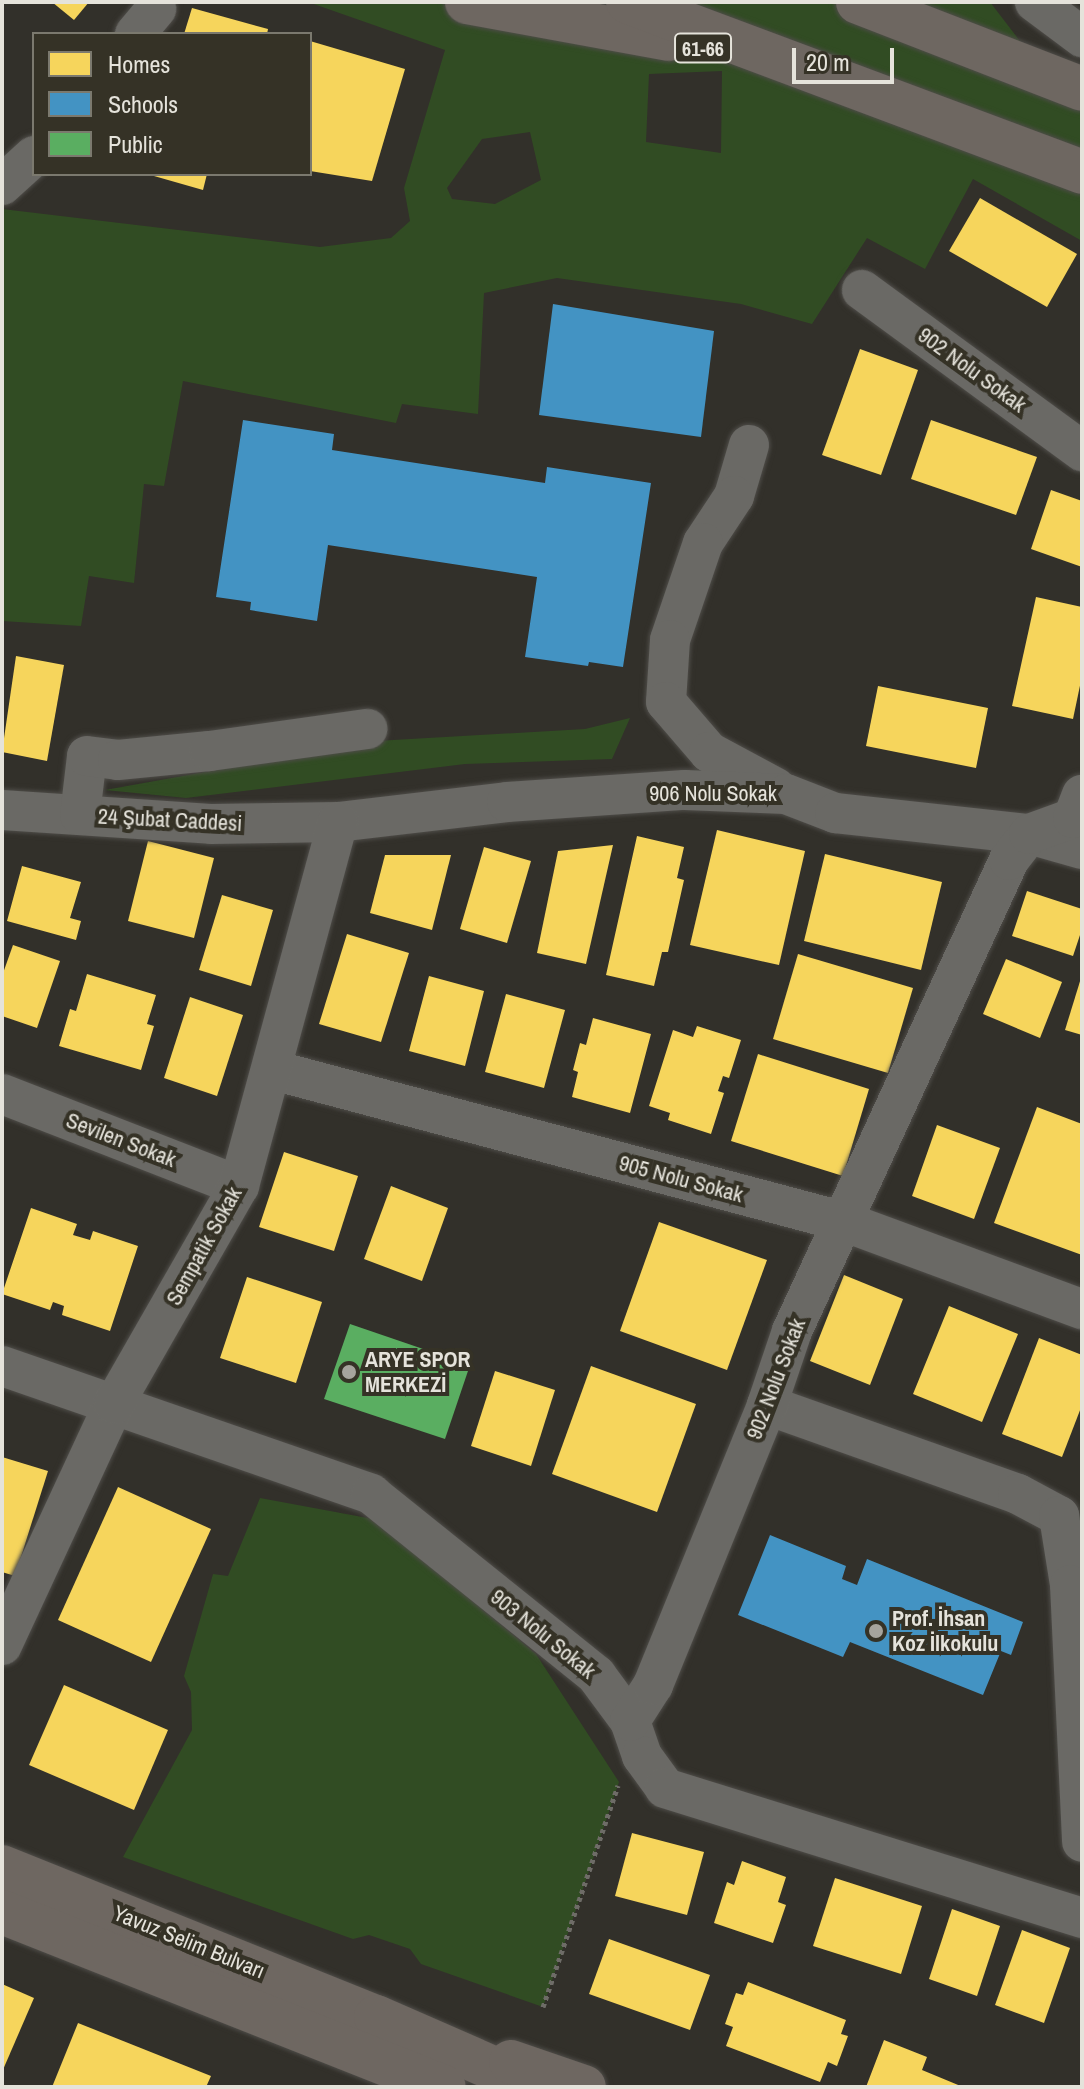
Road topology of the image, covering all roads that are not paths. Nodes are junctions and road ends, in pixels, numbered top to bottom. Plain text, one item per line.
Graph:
1 (467, 2) edge
2 (628, 2) edge
3 (858, 2) edge
4 (895, 2) edge
5 (1035, 2) edge
6 (1082, 37) edge
7 (970, 46) junction
8 (1082, 89) edge
9 (933, 116) junction
10 (32, 158) edge
11 (1082, 172) edge
12 (2, 185) edge
13 (862, 290) dead end
14 (749, 445) dead end
15 (1082, 451) edge
16 (367, 729) dead end
17 (786, 794) junction
18 (1082, 795) edge
19 (2, 810) edge
20 (80, 815) junction
21 (338, 822) junction
22 (1029, 834) junction
23 (1082, 849) edge
24 (273, 1070) junction
25 (2, 1094) edge
26 (239, 1186) junction
27 (845, 1222) junction
28 (1082, 1309) edge
29 (2, 1366) edge
30 (114, 1404) junction
31 (767, 1405) junction
32 (2, 1645) edge
33 (630, 1721) junction
34 (1082, 1842) edge
35 (2, 1867) edge
36 (2, 1912) edge
37 (1082, 1918) edge
38 (371, 2042) junction
39 (431, 2087) edge
40 (444, 2087) edge
41 (536, 2087) edge
42 (584, 2087) edge

1 - 9 main road, 61-66
2 - 9 main road, 61-66
3 - 7 main road
4 - 7 main road
5 - 6 street
7 - 8 main road
9 - 11 main road, 61-66
10 - 12 street
13 - 15 street, 902 Nolu Sokak
14 - 17 street
16 - 20 street
17 - 21 street, 906 Nolu Sokak
17 - 22 street, 906 Nolu Sokak
18 - 22 street
19 - 20 street, 24 Şubat Caddesi
20 - 21 street, 24 Şubat Caddesi
21 - 24 street, Sempatik Sokak
22 - 23 street, 906 Nolu Sokak
22 - 27 street, 902 Nolu Sokak
24 - 26 street, Sempatik Sokak
24 - 27 street, 905 Nolu Sokak
25 - 26 street, Sevilen Sokak
26 - 30 street, Sempatik Sokak
27 - 28 street, 905 Nolu Sokak
27 - 31 street, 902 Nolu Sokak
29 - 30 street, 903 Nolu Sokak
30 - 32 street, Sempatik Sokak
30 - 33 street, 903 Nolu Sokak
31 - 33 street, 902 Nolu Sokak
31 - 34 street
33 - 37 street, 903 Nolu Sokak
35 - 38 main road, Yavuz Selim Bulvarı
36 - 38 main road, Yavuz Selim Bulvarı
38 - 39 main road
38 - 40 main road
38 - 41 main road
38 - 42 main road

